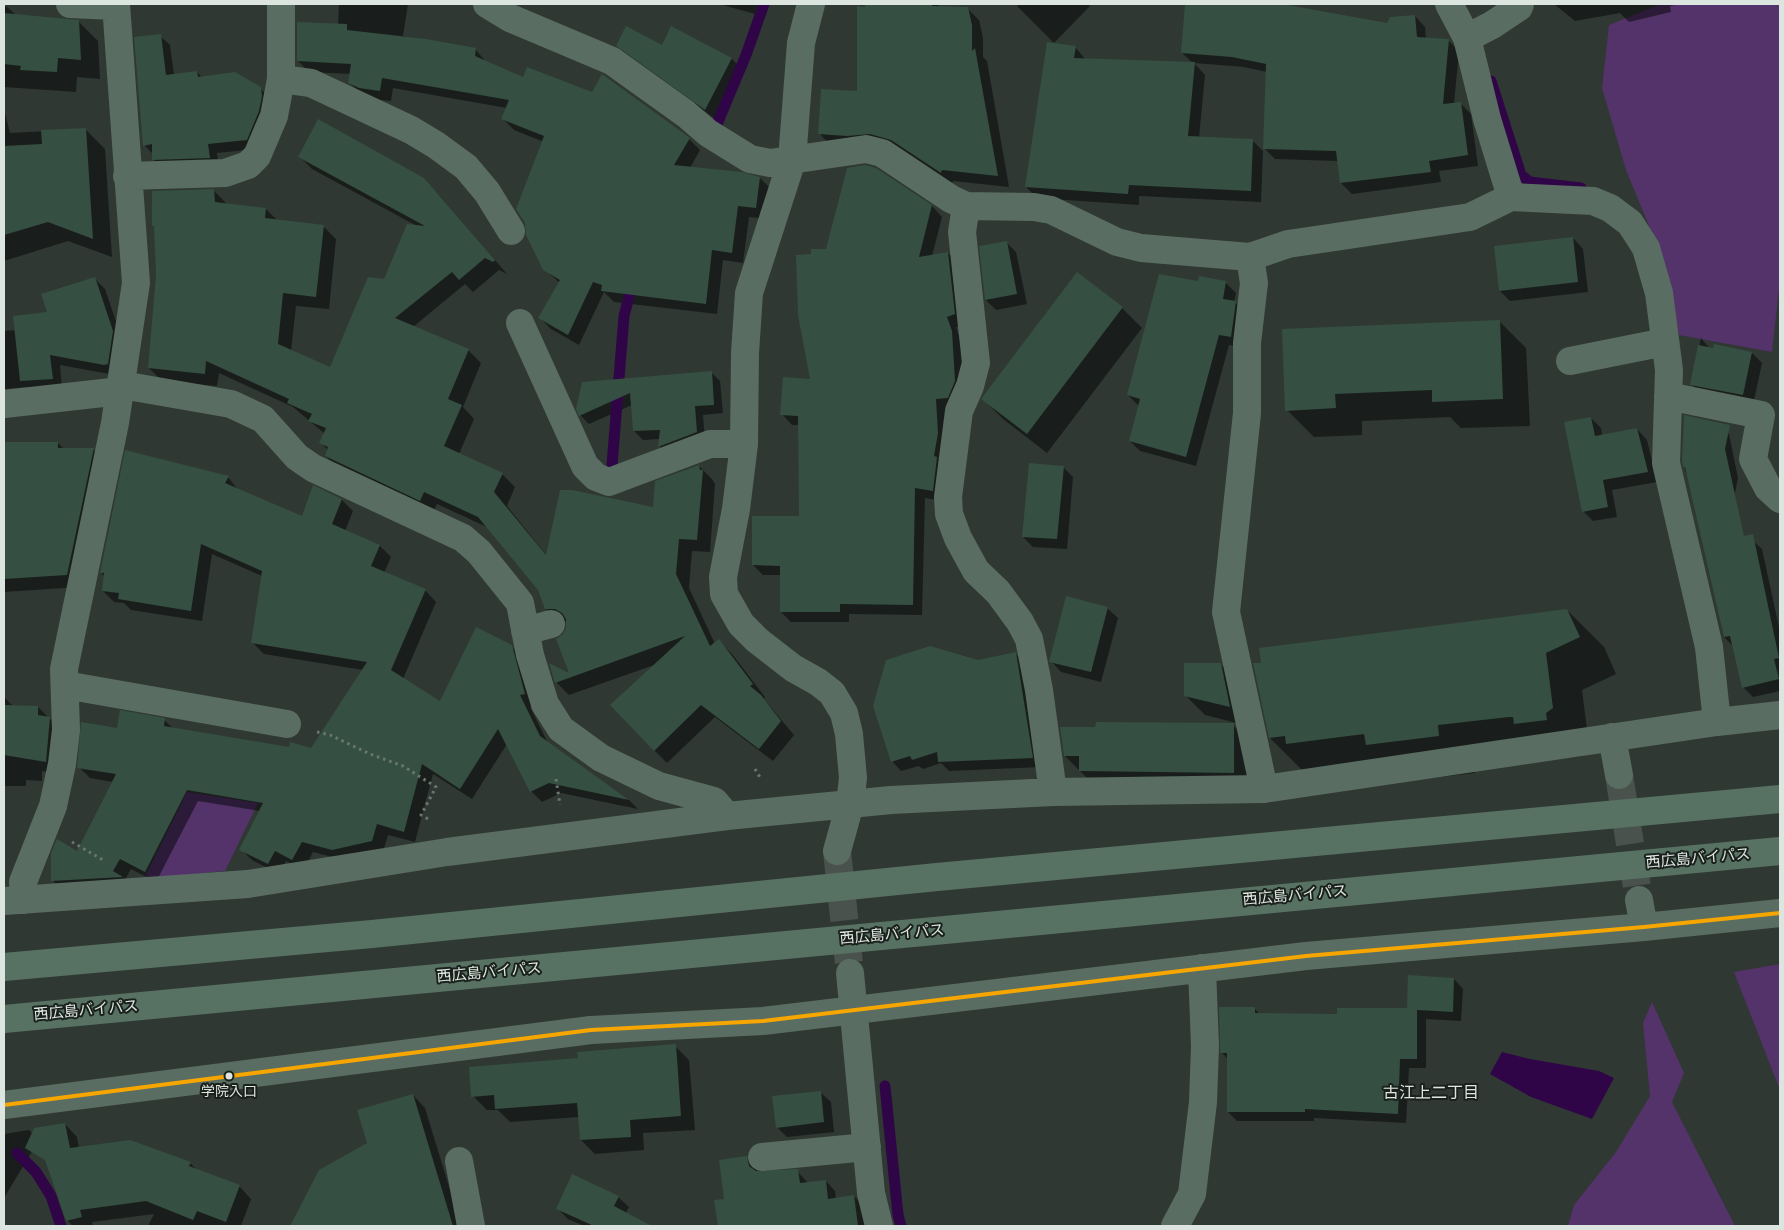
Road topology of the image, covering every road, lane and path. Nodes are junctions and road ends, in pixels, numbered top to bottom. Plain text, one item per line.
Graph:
1 (70, 4) edge
2 (281, 4) edge
3 (487, 4) edge
4 (811, 4) edge
5 (1449, 4) edge
6 (1520, 4) edge
7 (115, 5) edge
8 (1467, 38) junction
9 (281, 79) junction
10 (792, 160) junction
11 (127, 176) junction
12 (1511, 197) junction
13 (966, 206) junction
14 (512, 231) dead end
15 (1250, 257) junction
16 (520, 323) dead end
17 (1665, 342) junction
18 (1570, 361) dead end
19 (121, 388) junction
20 (1668, 396) junction
21 (4, 404) edge
22 (744, 444) junction
23 (1780, 499) edge
24 (65, 685) junction
25 (1780, 715) edge
26 (1717, 722) junction
27 (287, 724) joint
28 (1612, 737) junction
29 (755, 769) dead end
30 (1618, 775) tunnel mouth
31 (764, 780) dead end
32 (1264, 789) junction
33 (1053, 792) junction
34 (1780, 800) edge
35 (850, 804) junction
36 (727, 816) junction
37 (46, 826) junction
38 (837, 851) tunnel mouth
39 (1780, 851) edge
40 (447, 852) junction
41 (129, 893) junction
42 (14, 900) edge
43 (1639, 900) tunnel mouth
44 (1780, 913) edge
45 (1644, 928) junction
46 (4, 967) edge
47 (1202, 968) junction
48 (850, 973) tunnel mouth
49 (854, 1010) junction
50 (4, 1019) edge
51 (4, 1105) edge
52 (867, 1147) junction
53 (762, 1156) dead end
54 (459, 1161) dead end
55 (471, 1226) edge
56 (879, 1226) edge
57 (1175, 1226) edge

1 - 7 street
2 - 9 street
3 - 10 street
4 - 10 street
5 - 8 street
6 - 8 street
7 - 11 street
8 - 12 street
9 - 11 street
9 - 14 street
10 - 13 street
10 - 22 street
11 - 19 street
12 - 15 street
12 - 17 street
13 - 15 street
13 - 33 street
15 - 32 street
16 - 22 street
17 - 18 street
17 - 20 street
19 - 21 street
19 - 24 street
19 - 36 street
20 - 23 street
20 - 26 street
22 - 35 street
24 - 27 street
24 - 37 street
25 - 26 street
26 - 28 street
27 - 40 path
28 - 30 street
28 - 32 street
29 - 31 path
32 - 33 street
33 - 35 street
34 - 46 highway
35 - 36 street
35 - 38 street
36 - 40 street
37 - 41 path
37 - 42 street
39 - 50 highway, 西広島バイパス
40 - 41 street
41 - 42 street
43 - 45 street
44 - 45 street
45 - 47 street
47 - 49 street
47 - 57 street
48 - 49 street
49 - 51 street
49 - 52 street
52 - 53 street
52 - 56 street
54 - 55 street

